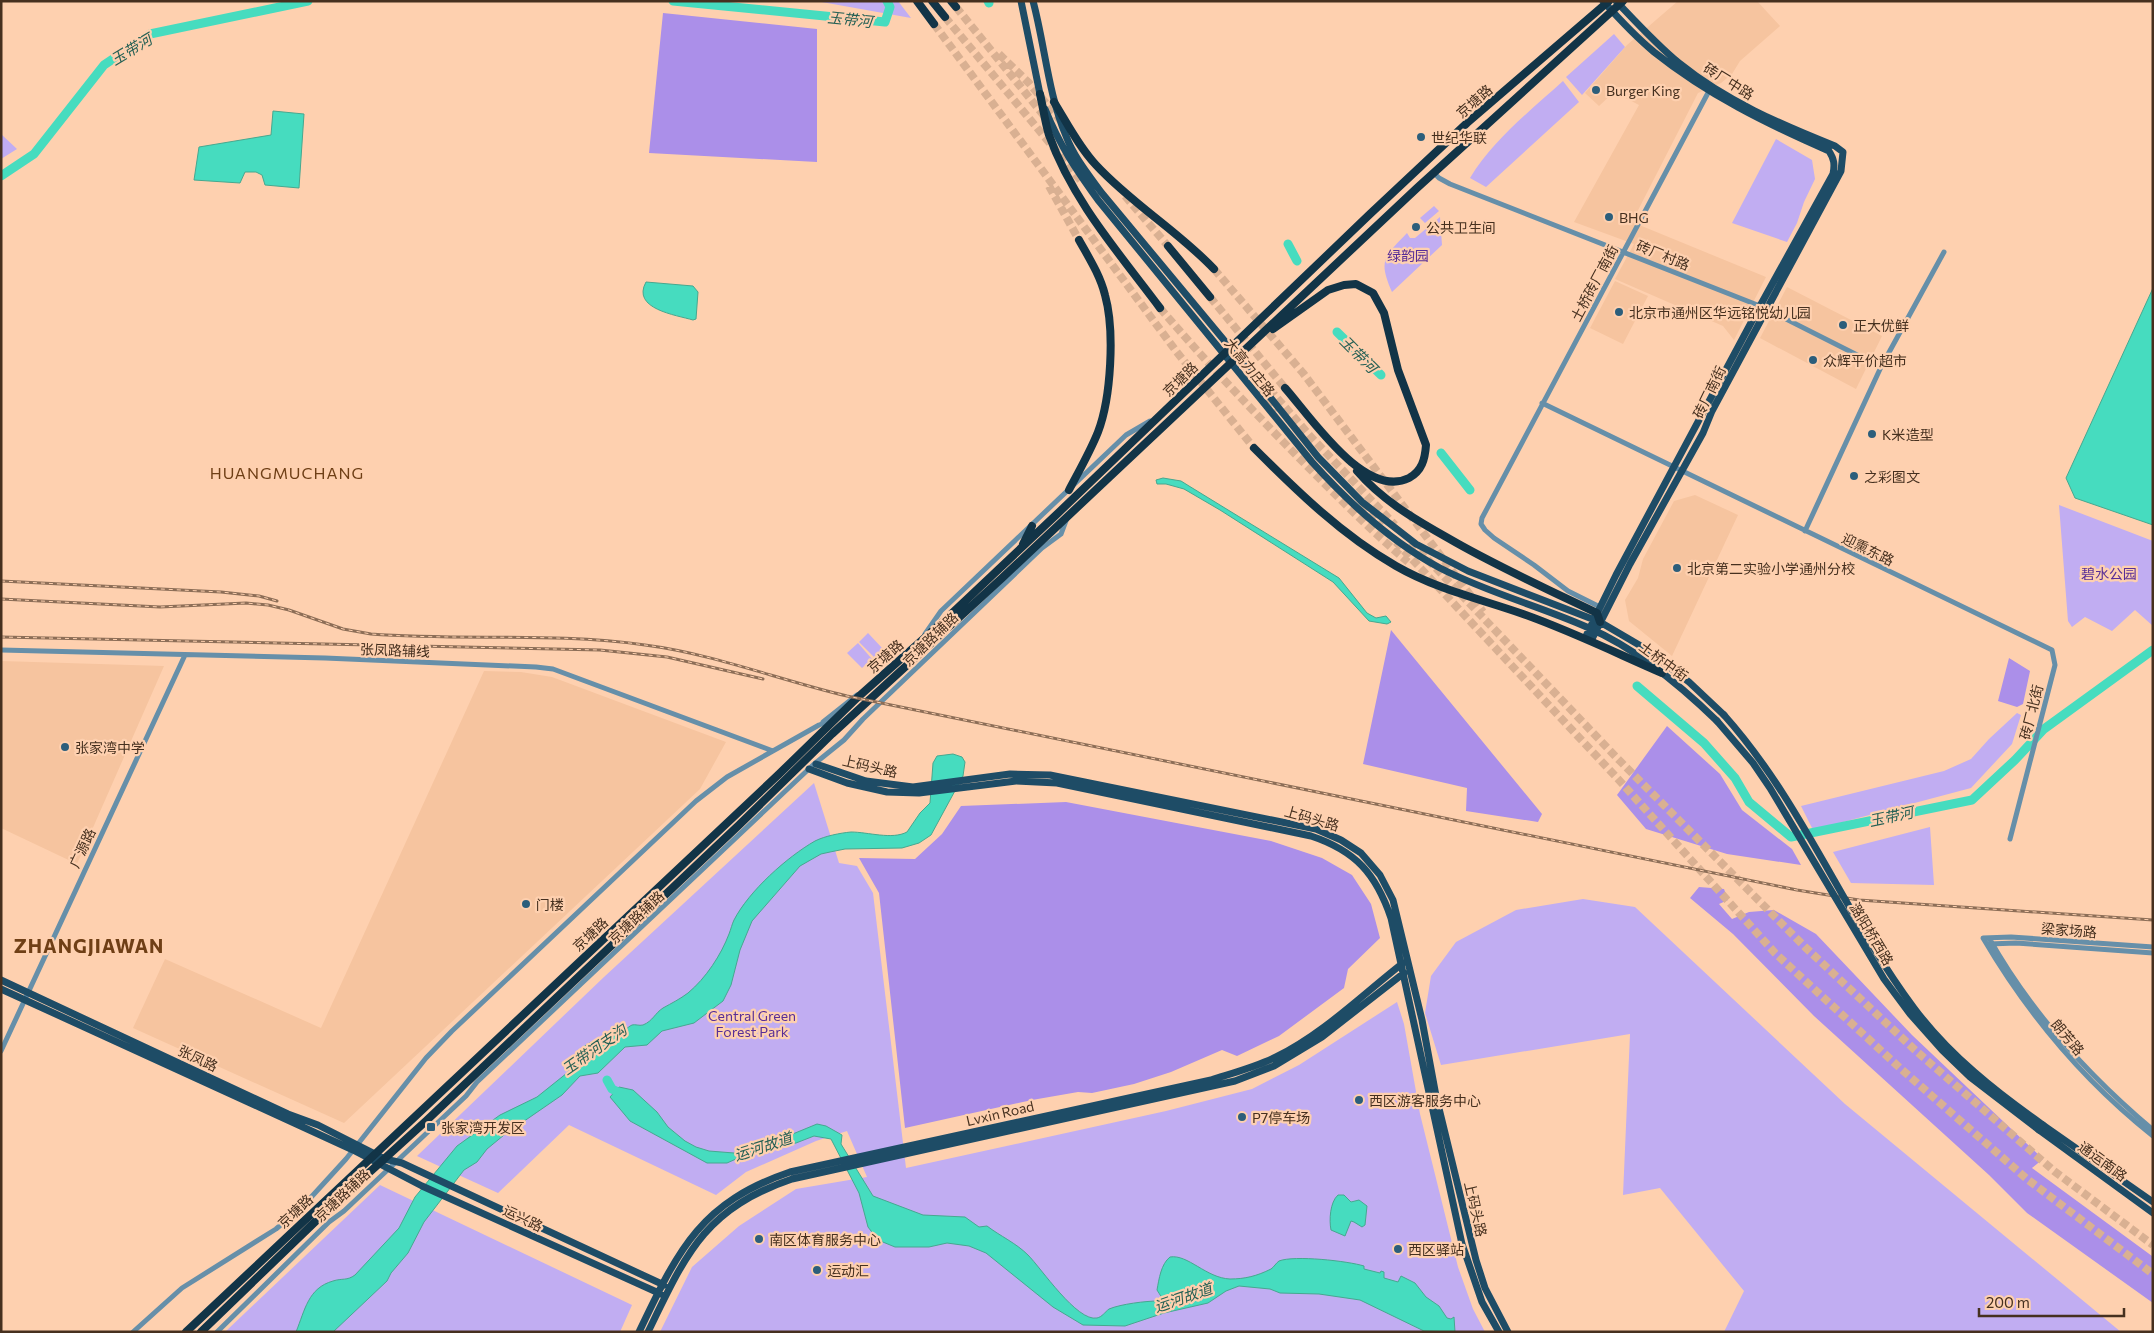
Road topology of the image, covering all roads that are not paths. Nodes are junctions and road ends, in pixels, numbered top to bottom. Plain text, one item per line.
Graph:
1 (917, 1) edge
2 (932, 1) edge
3 (1020, 1) edge
4 (1033, 1) edge
5 (1606, 2) edge
6 (1620, 2) edge
7 (1613, 12) junction
8 (945, 16) tunnel mouth
9 (934, 24) tunnel mouth
10 (1709, 91) junction
11 (1040, 94) junction
12 (1054, 102) junction
13 (1843, 152) joint
14 (1834, 159) joint
15 (1434, 173) junction
16 (1079, 240) tunnel mouth
17 (1168, 246) tunnel mouth
18 (1623, 251) junction
19 (1944, 252) dead end
20 (1214, 269) tunnel mouth
21 (1210, 297) tunnel mouth
22 (1160, 308) tunnel mouth
23 (1763, 308) junction
24 (1253, 342) junction
25 (1231, 348) junction
26 (1224, 355) junction
27 (1238, 357) junction
28 (1231, 363) junction
29 (1881, 367) junction
30 (1285, 388) tunnel mouth
31 (1542, 403) junction
32 (1161, 415) junction
33 (1254, 448) tunnel mouth
34 (1342, 454) junction
35 (1678, 469) junction
36 (1069, 490) junction
37 (1067, 518) junction
38 (1032, 526) junction
39 (1805, 531) junction
40 (1020, 548) junction
41 (1598, 615) junction
42 (1593, 630) junction
43 (1588, 640) junction
44 (918, 644) junction
45 (1, 650) edge
46 (2052, 650) joint
47 (186, 655) junction
48 (1662, 674) junction
49 (864, 691) junction
50 (1724, 715) joint
51 (834, 720) junction
52 (1717, 722) joint
53 (819, 725) junction
54 (773, 751) junction
55 (816, 764) junction
56 (809, 769) junction
57 (1083, 785) junction
58 (2010, 839) dead end
59 (1983, 938) joint
60 (1989, 938) junction
61 (1989, 944) junction
62 (2153, 947) edge
63 (2153, 953) edge
64 (1404, 961) junction
65 (1410, 967) junction
66 (1403, 974) junction
67 (1, 980) edge
68 (1, 989) edge
69 (26, 996) junction
70 (1417, 999) junction
71 (1409, 1001) junction
72 (1, 1051) edge
73 (2041, 1128) junction
74 (2153, 1130) edge
75 (2153, 1136) edge
76 (358, 1144) junction
77 (353, 1150) junction
78 (372, 1156) junction
79 (382, 1162) junction
80 (395, 1162) junction
81 (387, 1169) junction
82 (414, 1169) junction
83 (410, 1180) junction
84 (2153, 1202) edge
85 (2153, 1213) edge
86 (1476, 1260) junction
87 (1468, 1265) junction
88 (666, 1285) junction
89 (657, 1293) junction
90 (665, 1296) junction
91 (1496, 1311) junction
92 (1489, 1315) junction
93 (133, 1332) edge
94 (186, 1332) edge
95 (201, 1332) edge
96 (217, 1332) edge
97 (639, 1332) edge
98 (648, 1332) edge
99 (1499, 1332) edge
100 (1508, 1332) edge

1 - 9 highway
2 - 8 highway
3 - 11 main road, 大高力庄路
4 - 12 main road, 大高力庄路
5 - 7 main road, 砖厂中路
5 - 25 highway, 京塘路
6 - 7 highway, 京塘路
6 - 13 main road, 砖厂中路
7 - 10 main road, 砖厂中路
7 - 15 highway, 京塘路
10 - 14 main road, 砖厂中路
10 - 18 street, 土桥砖厂南街
11 - 22 highway
11 - 26 main road, 大高力庄路
12 - 20 highway
12 - 25 main road, 大高力庄路
13 - 23 main road, 砖厂南街
14 - 23 main road, 砖厂南街
15 - 18 street, 砖厂村路
15 - 24 highway, 京塘路
16 - 36 highway
17 - 21 highway
18 - 23 street, 砖厂村路
18 - 31 street, 土桥砖厂南街
19 - 29 street
23 - 29 street, 砖厂村路
23 - 35 main road, 砖厂南街
24 - 27 highway, 京塘路
24 - 34 highway
25 - 26 highway, 京塘路
25 - 27 main road, 大高力庄路
26 - 28 main road, 大高力庄路
26 - 32 highway, 京塘路
27 - 28 highway, 京塘路
27 - 41 main road, 大高力庄路
28 - 37 highway, 京塘路
28 - 42 main road, 大高力庄路
29 - 39 street
30 - 34 highway
31 - 35 street, 迎熏东路
31 - 41 street, 土桥砖厂南街
32 - 36 street, 京塘路辅路
32 - 40 highway, 京塘路
33 - 43 highway
34 - 41 highway
35 - 39 street, 迎熏东路
35 - 41 main road, 砖厂南街
35 - 41 main road, 砖厂南街
36 - 38 street, 京塘路辅路
37 - 55 street, 京塘路辅路
37 - 79 highway, 京塘路
38 - 40 highway
38 - 44 street, 京塘路辅路
39 - 46 street, 迎熏东路
40 - 44 highway, 京塘路
41 - 42 main road, 砖厂南街
41 - 50 main road, 大高力庄路
42 - 43 main road, 砖厂南街
42 - 48 main road, 土桥中街
43 - 48 highway
44 - 49 highway, 京塘路
45 - 47 street, 张凤路辅线
46 - 58 street, 砖厂北街
47 - 54 street, 张凤路辅线
47 - 69 street, 广源路
48 - 52 main road, 土桥中街
49 - 51 highway, 京塘路
49 - 53 street, 京塘路辅路
50 - 73 main road, 潞阳桥西路, bridge
51 - 53 street, 京塘路辅路
51 - 78 highway, 京塘路
52 - 73 main road, 潞阳桥西路, bridge
53 - 54 street, 京塘路辅路
54 - 76 street, 京塘路辅路
55 - 56 street, 京塘路辅路
55 - 57 main road, 上码头路
56 - 57 main road, 上码头路
56 - 80 street, 京塘路辅路
57 - 64 main road, 上码头路
59 - 60 street, 梁家场路
59 - 61 street, 朗芳路
60 - 61 street, 朗芳路
60 - 62 street, 梁家场路
61 - 63 street, 梁家场路
61 - 74 street, 朗芳路
61 - 75 street, 朗芳路
64 - 65 main road, 上码头路
64 - 66 main road, 上码头路
64 - 88 main road, Lvxin Road
65 - 66 main road, Lvxin Road
65 - 70 main road, 上码头路
66 - 71 main road, 上码头路
66 - 88 main road, Lvxin Road
67 - 69 main road, 张凤路
68 - 69 main road, 张凤路
69 - 72 street, 广源路
69 - 76 main road, 张凤路
69 - 77 main road, 张凤路
70 - 71 main road
70 - 86 main road, 上码头路
71 - 87 main road, 上码头路
73 - 84 main road, 通运南路
73 - 85 main road, 通运南路
76 - 77 street, 京塘路辅路
76 - 78 main road, 张凤路
77 - 78 main road, 张凤路
77 - 93 street, 京塘路辅路
78 - 79 main road, 张凤路
78 - 94 highway, 京塘路
79 - 80 main road, 运兴路
79 - 81 main road, 运兴路
79 - 95 highway, 京塘路
80 - 81 street, 京塘路辅路
80 - 82 main road, 运兴路
81 - 83 main road, 运兴路
81 - 96 street, 京塘路辅路
82 - 83 main road
82 - 88 main road, 运兴路
83 - 89 main road, 运兴路
86 - 87 main road
86 - 91 main road, 上码头路
87 - 92 main road, 上码头路
88 - 89 main road, Lvxin Road
88 - 90 main road, Lvxin Road
89 - 90 main road
89 - 97 main road, Lvxin Road
90 - 98 main road, Lvxin Road
91 - 92 main road
91 - 100 main road, 上码头路
92 - 99 main road, 上码头路

